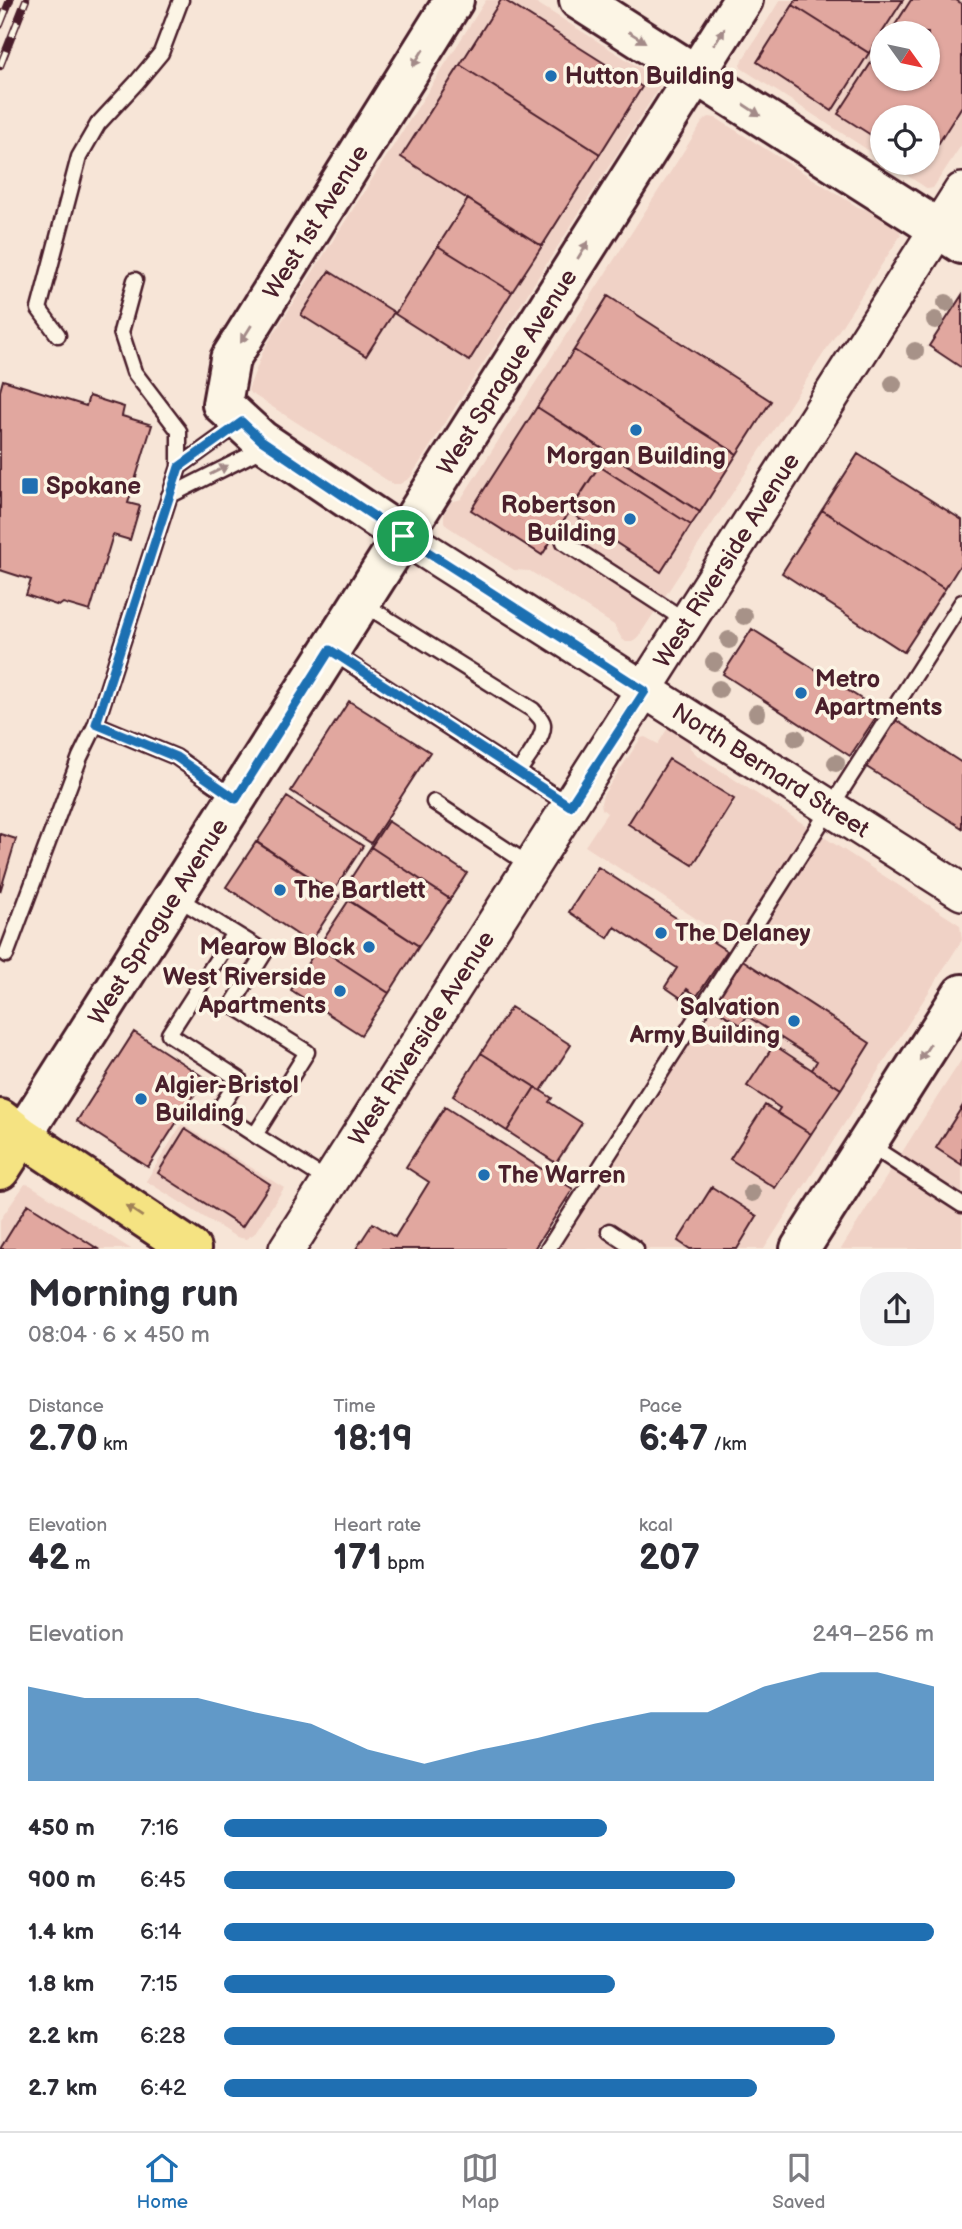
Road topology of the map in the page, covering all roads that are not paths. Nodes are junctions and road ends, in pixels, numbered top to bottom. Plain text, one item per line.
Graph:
1 (181, 0) edge
2 (454, 0) edge
3 (579, 0) edge
4 (743, 0) edge
5 (695, 74) junction
6 (962, 191) edge
7 (950, 237) edge
8 (135, 280) dead end
9 (58, 335) dead end
10 (257, 436) junction
11 (179, 467) junction
12 (169, 496) junction
13 (403, 536) junction
14 (564, 542) dead end
15 (962, 602) edge
16 (361, 603) junction
17 (688, 622) junction
18 (330, 650) junction
19 (645, 691) junction
20 (96, 724) junction
21 (519, 772) junction
22 (236, 799) junction
23 (434, 802) dead end
24 (570, 806) junction
25 (829, 808) junction
26 (531, 866) junction
27 (962, 892) edge
28 (175, 896) junction
29 (234, 933) junction
30 (6, 955) dead end
31 (962, 994) edge
32 (11, 1127) edge
33 (255, 1135) junction
34 (867, 1143) junction
35 (0, 1170) edge
36 (330, 1182) junction
37 (962, 1205) edge
38 (609, 1231) dead end
39 (191, 1249) edge
40 (288, 1249) edge
41 (548, 1249) edge
42 (636, 1249) edge
43 (800, 1249) edge

1 - 9 lane
2 -> 10 main road, West 1st Avenue
3 -> 5 main road
5 -> 4 main road, West Sprague Avenue
5 -> 7 main road
13 -> 5 main road, West Sprague Avenue
6 - 7 street, West Riverside Avenue
7 - 17 street, West Riverside Avenue
8 - 11 lane
10 - 11 lane
12 -> 10 lane
10 - 13 main road
11 - 12 lane
12 - 20 lane
13 - 16 main road, West Sprague Avenue
13 - 19 street, North Bernard Street
14 - 17 lane
15 - 25 lane
16 - 18 main road, West Sprague Avenue
16 - 21 lane
17 - 19 street, West Riverside Avenue
18 - 21 lane
18 - 22 main road, West Sprague Avenue
19 - 24 street, West Riverside Avenue
19 - 25 street, North Bernard Street
20 - 22 lane
20 - 30 lane
21 - 24 lane
22 - 28 main road, West Sprague Avenue
23 - 26 lane
24 - 26 street, West Riverside Avenue
25 - 27 street, North Bernard Street
25 - 41 lane
26 - 36 street, West Riverside Avenue
28 - 29 lane
28 - 32 main road, West Sprague Avenue
29 - 33 lane
29 - 33 lane
31 -> 34 main road
32 - 35 main road, West Sprague Avenue
39 -> 32 main road
33 - 36 lane
34 - 37 lane
34 - 43 main road
36 - 40 street, West Riverside Avenue
38 - 42 lane

